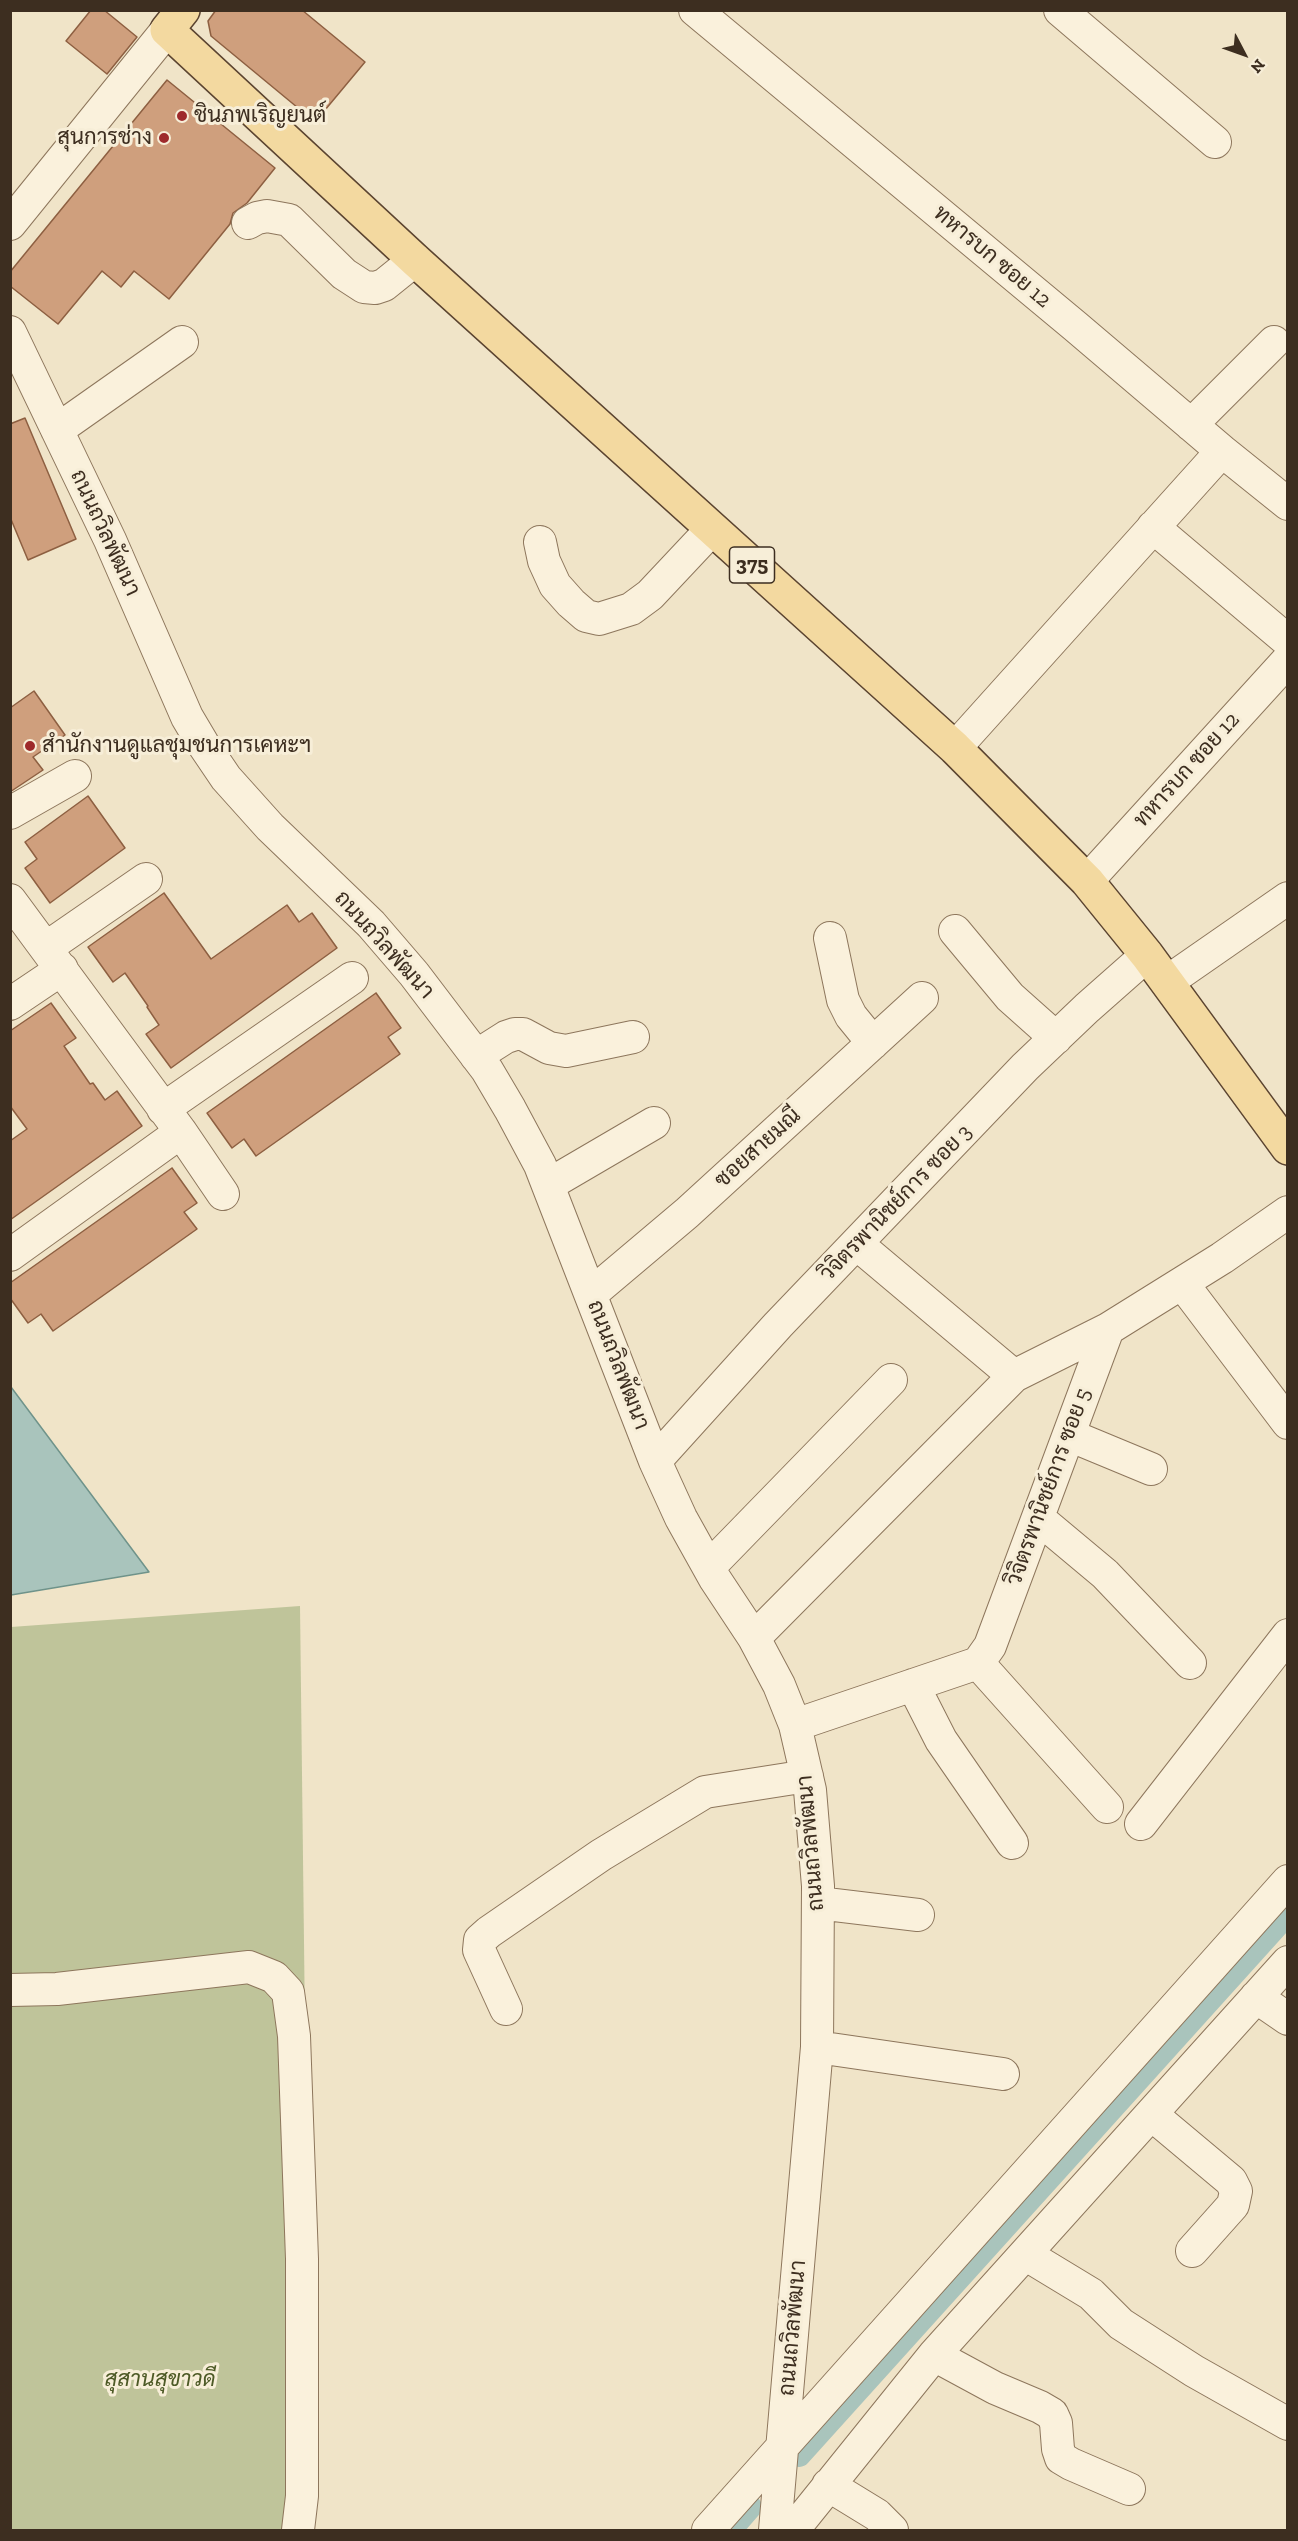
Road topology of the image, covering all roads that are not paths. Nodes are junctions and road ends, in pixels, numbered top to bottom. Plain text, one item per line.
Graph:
1 (695, 10) edge
2 (1060, 10) edge
3 (175, 17) edge
4 (1215, 142) dead end
5 (248, 223) dead end
6 (10, 224) edge
7 (415, 260) junction
8 (10, 332) edge
9 (182, 342) dead end
10 (1274, 342) dead end
11 (1191, 425) junction
12 (57, 430) junction
13 (1222, 451) junction
14 (1287, 504) edge
15 (1153, 527) junction
16 (712, 529) junction
17 (540, 542) dead end
18 (1287, 641) edge
19 (1287, 660) edge
20 (954, 748) junction
21 (75, 776) dead end
22 (10, 813) edge
23 (146, 879) dead end
24 (1087, 881) junction
25 (1287, 898) edge
26 (10, 900) edge
27 (956, 931) dead end
28 (830, 938) dead end
29 (1147, 955) junction
30 (54, 958) junction
31 (352, 978) dead end
32 (1167, 982) junction
33 (922, 998) dead end
34 (10, 1004) edge
35 (633, 1037) dead end
36 (1056, 1038) junction
37 (873, 1043) junction
38 (476, 1056) junction
39 (172, 1121) junction
40 (654, 1123) dead end
41 (1287, 1148) edge
42 (548, 1185) junction
43 (223, 1194) dead end
44 (1287, 1212) edge
45 (857, 1244) junction
46 (10, 1255) edge
47 (1182, 1284) junction
48 (591, 1294) junction
49 (1108, 1329) junction
50 (1014, 1376) junction
51 (891, 1380) dead end
52 (1287, 1423) edge
53 (1069, 1435) junction
54 (655, 1461) junction
55 (1151, 1469) dead end
56 (1038, 1518) junction
57 (709, 1567) junction
58 (1287, 1635) edge
59 (754, 1638) junction
60 (978, 1663) junction
61 (1190, 1663) dead end
62 (913, 1685) junction
63 (795, 1725) junction
64 (807, 1776) junction
65 (1107, 1807) dead end
66 (1141, 1824) dead end
67 (1012, 1843) dead end
68 (1287, 1881) edge
69 (818, 1903) junction
70 (918, 1915) dead end
71 (1287, 1962) edge
72 (10, 1990) edge
73 (1256, 1997) junction
74 (506, 2009) dead end
75 (1287, 2019) edge
76 (817, 2047) junction
77 (1003, 2074) dead end
78 (1151, 2114) junction
79 (1192, 2251) dead end
80 (1025, 2254) junction
81 (934, 2355) junction
82 (1287, 2424) edge
83 (783, 2447) junction
84 (828, 2486) junction
85 (1129, 2489) dead end
86 (298, 2530) edge
87 (708, 2530) edge
88 (775, 2530) edge
89 (792, 2530) edge
90 (892, 2530) edge

1 - 11 street, ทหารบก ซอย 12
2 - 4 street
3 - 6 street
3 - 7 main road, 375
5 - 7 street
7 - 16 main road, 375
8 - 12 street, ถนนถวิลพัฒนา
9 - 12 street
10 - 11 street
11 - 13 street, ทหารบก ซอย 12
12 - 38 street, ถนนถวิลพัฒนา
13 - 14 street, ทหารบก ซอย 12
13 - 15 street
15 - 18 street
15 - 20 street
16 - 17 street
16 - 20 main road, 375
19 - 24 street, ทหารบก ซอย 12
20 - 24 main road, 375
21 - 22 street
23 - 30 street
24 - 29 main road, 375
25 - 32 street
26 - 30 street
27 - 36 street
28 - 37 street
29 - 32 main road, 375
29 - 36 street, วิจิตรพานิชย์การ ซอย 3
30 - 34 street
30 - 39 street
31 - 39 street
32 - 41 main road, 375
33 - 37 street, ซอยสายมณี
35 - 38 street
36 - 45 street, วิจิตรพานิชย์การ ซอย 3
37 - 48 street, ซอยสายมณี
38 - 42 street, ถนนถวิลพัฒนา
39 - 43 street
39 - 46 street
40 - 42 street
42 - 48 street, ถนนถวิลพัฒนา
44 - 47 street
45 - 50 street
45 - 54 street, วิจิตรพานิชย์การ ซอย 3
47 - 49 street
47 - 52 street
48 - 54 street, ถนนถวิลพัฒนา
49 - 50 street
49 - 53 street, วิจิตรพานิชย์การ ซอย 5
50 - 59 street
51 - 57 street
53 - 55 street
53 - 56 street, วิจิตรพานิชย์การ ซอย 5
54 - 57 street, ถนนถวิลพัฒนา
56 - 60 street, วิจิตรพานิชย์การ ซอย 5
56 - 61 street
57 - 59 street, ถนนถวิลพัฒนา
58 - 66 street
59 - 63 street, ถนนถวิลพัฒนา
60 - 62 street
60 - 65 street
62 - 63 street
62 - 67 street
63 - 64 street, ถนนถวิลพัฒนา
64 - 69 street, ถนนถวิลพัฒนา
64 - 74 street
68 - 83 street
69 - 70 street
69 - 76 street, ถนนถวิลพัฒนา
71 - 73 street
72 - 86 street
73 - 75 street
73 - 78 street
76 - 77 street
76 - 83 street, ถนนถวิลพัฒนา
78 - 79 street
78 - 80 street
80 - 81 street
80 - 82 street
81 - 84 street
81 - 85 street
83 - 87 street
83 - 88 street, ถนนถวิลพัฒนา
84 - 89 street
84 - 90 street

